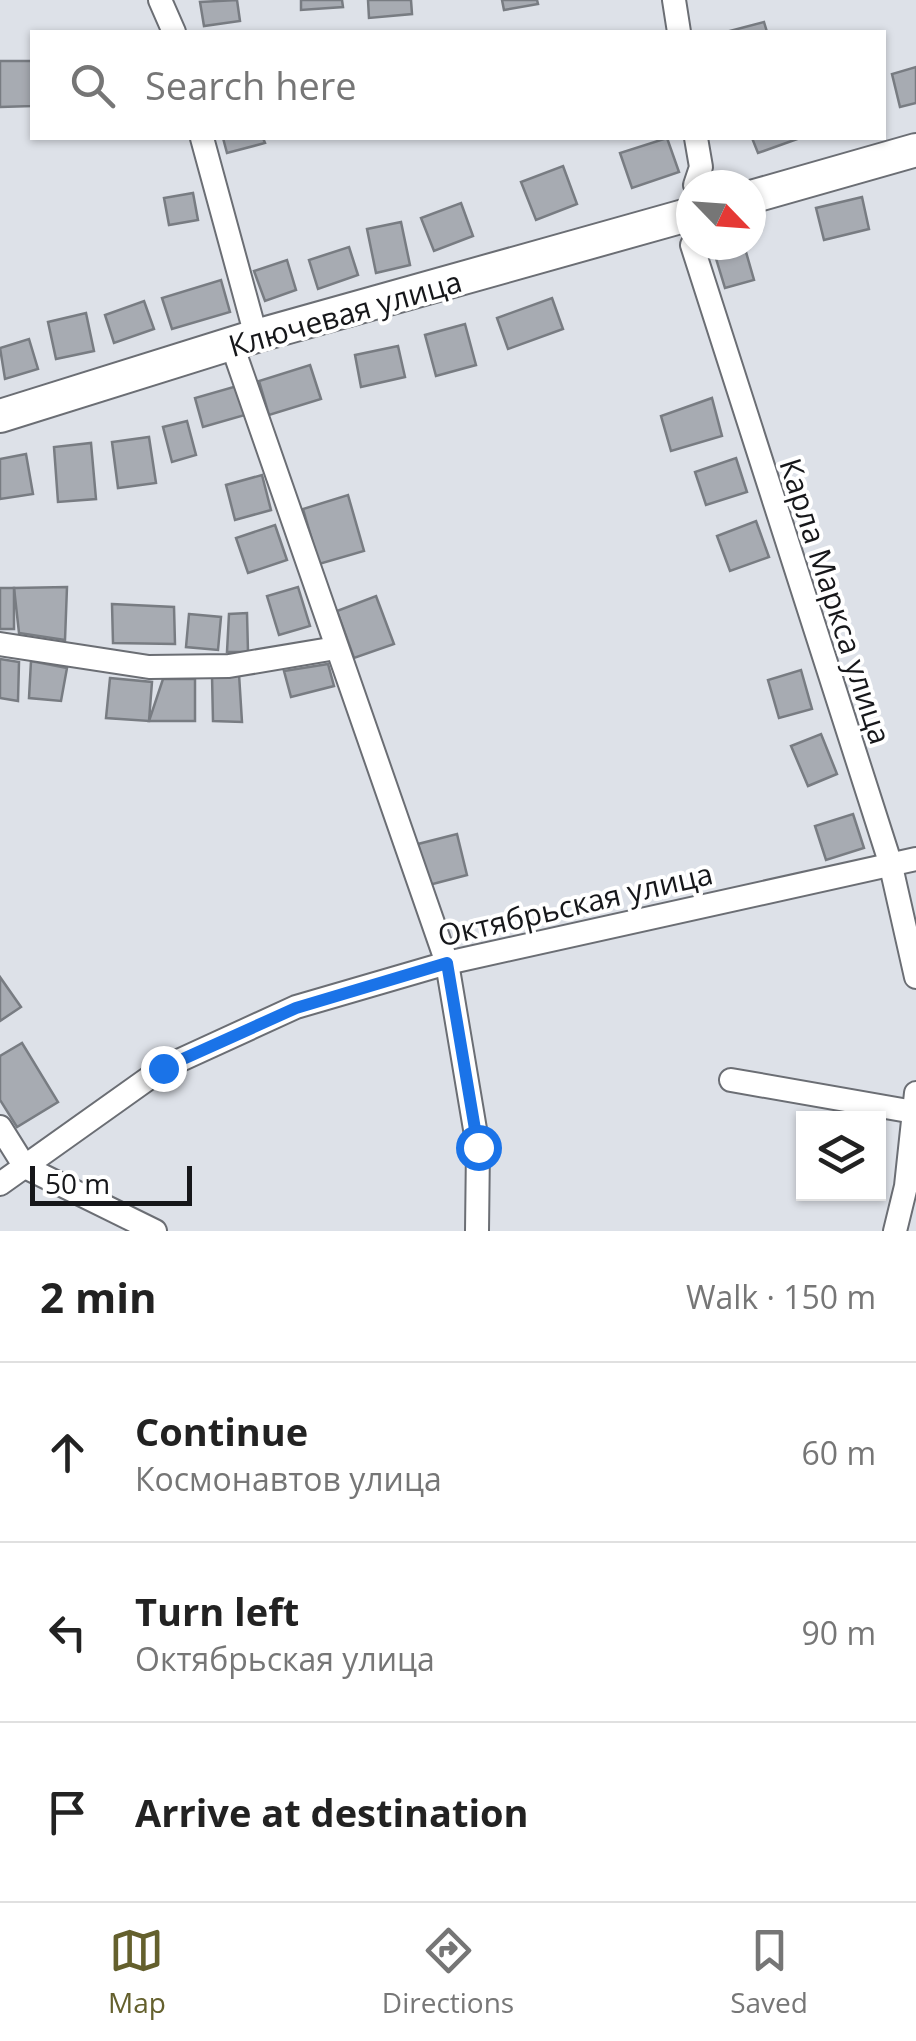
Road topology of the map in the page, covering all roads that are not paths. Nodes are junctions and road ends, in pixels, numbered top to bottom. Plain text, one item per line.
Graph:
1 (674, 0) edge
2 (679, 30) edge
3 (202, 140) edge
4 (696, 140) edge
5 (916, 150) edge
6 (701, 170) edge
7 (766, 193) edge
8 (676, 220) edge
9 (705, 260) edge
10 (244, 341) junction
11 (0, 416) edge
12 (0, 644) edge
13 (336, 648) junction
14 (916, 859) edge
15 (890, 862) junction
16 (447, 963) junction
17 (916, 976) edge
18 (732, 1080) dead end
19 (915, 1102) edge
20 (0, 1127) edge
21 (25, 1167) junction
22 (0, 1184) edge
23 (155, 1231) edge
24 (477, 1231) edge
25 (895, 1231) edge

1 - 2 street
3 - 10 street
4 - 6 street, Карла Маркса улица
5 - 7 street
8 - 10 street, Ключевая улица
9 - 15 street, Карла Маркса улица
10 - 11 street, Ключевая улица
10 - 13 street
12 - 13 street
13 - 16 street
14 - 15 street, Октябрьская улица
15 - 16 street, Октябрьская улица
15 - 17 street, Карла Маркса улица
16 - 21 street, Октябрьская улица
16 - 24 street
18 - 19 street
19 - 25 street
20 - 21 street
21 - 22 street, Октябрьская улица
21 - 23 street

